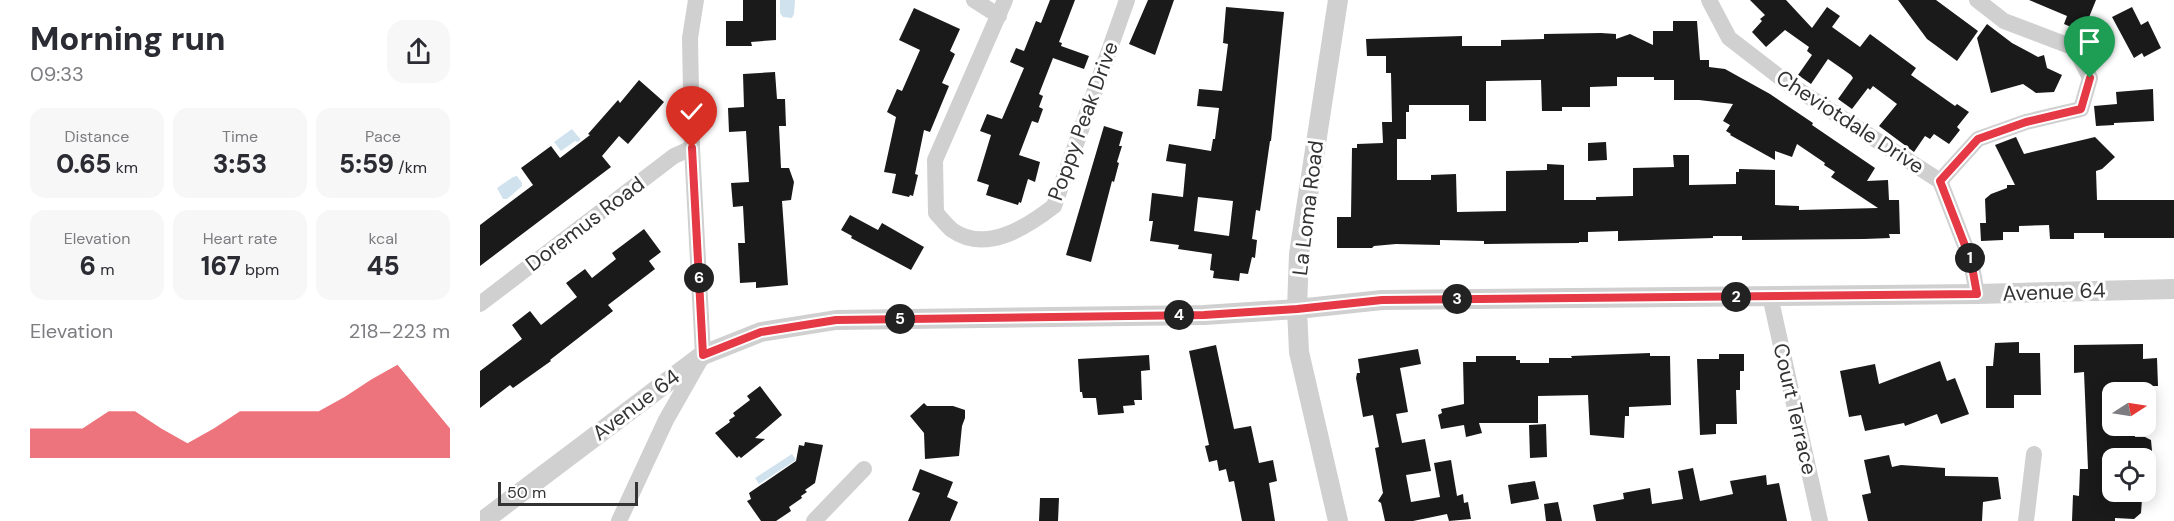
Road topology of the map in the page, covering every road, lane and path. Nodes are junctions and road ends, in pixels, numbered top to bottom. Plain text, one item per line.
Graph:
1 (696, 0) edge
2 (974, 0) edge
3 (1127, 0) edge
4 (1338, 0) edge
5 (1709, 0) edge
6 (1977, 0) edge
7 (1002, 8) edge
8 (692, 148) junction
9 (1940, 181) junction
10 (2174, 289) edge
11 (1977, 294) junction
12 (1770, 296) junction
13 (480, 304) edge
14 (1297, 309) junction
15 (703, 355) junction
16 (2034, 454) dead end
17 (864, 469) dead end
18 (483, 521) edge
19 (619, 521) edge
20 (814, 521) edge
21 (1338, 521) edge
22 (1820, 521) edge
23 (2026, 521) edge

1 - 8 street
2 - 7 street
3 - 7 street, Poppy Peak Drive
4 - 14 street, La Loma Road
5 - 9 street, Cheviotdale Drive
6 - 9 street
8 - 13 street, Doremus Road
8 - 15 street
9 - 11 street, Cheviotdale Drive
10 - 11 street, Avenue 64
11 - 12 street, Avenue 64
12 - 14 street, Avenue 64
12 - 22 street, Court Terrace
14 - 15 street, Avenue 64
14 - 21 street, La Loma Road
15 - 18 street, Avenue 64
15 - 19 street
16 - 23 street
17 - 20 street

